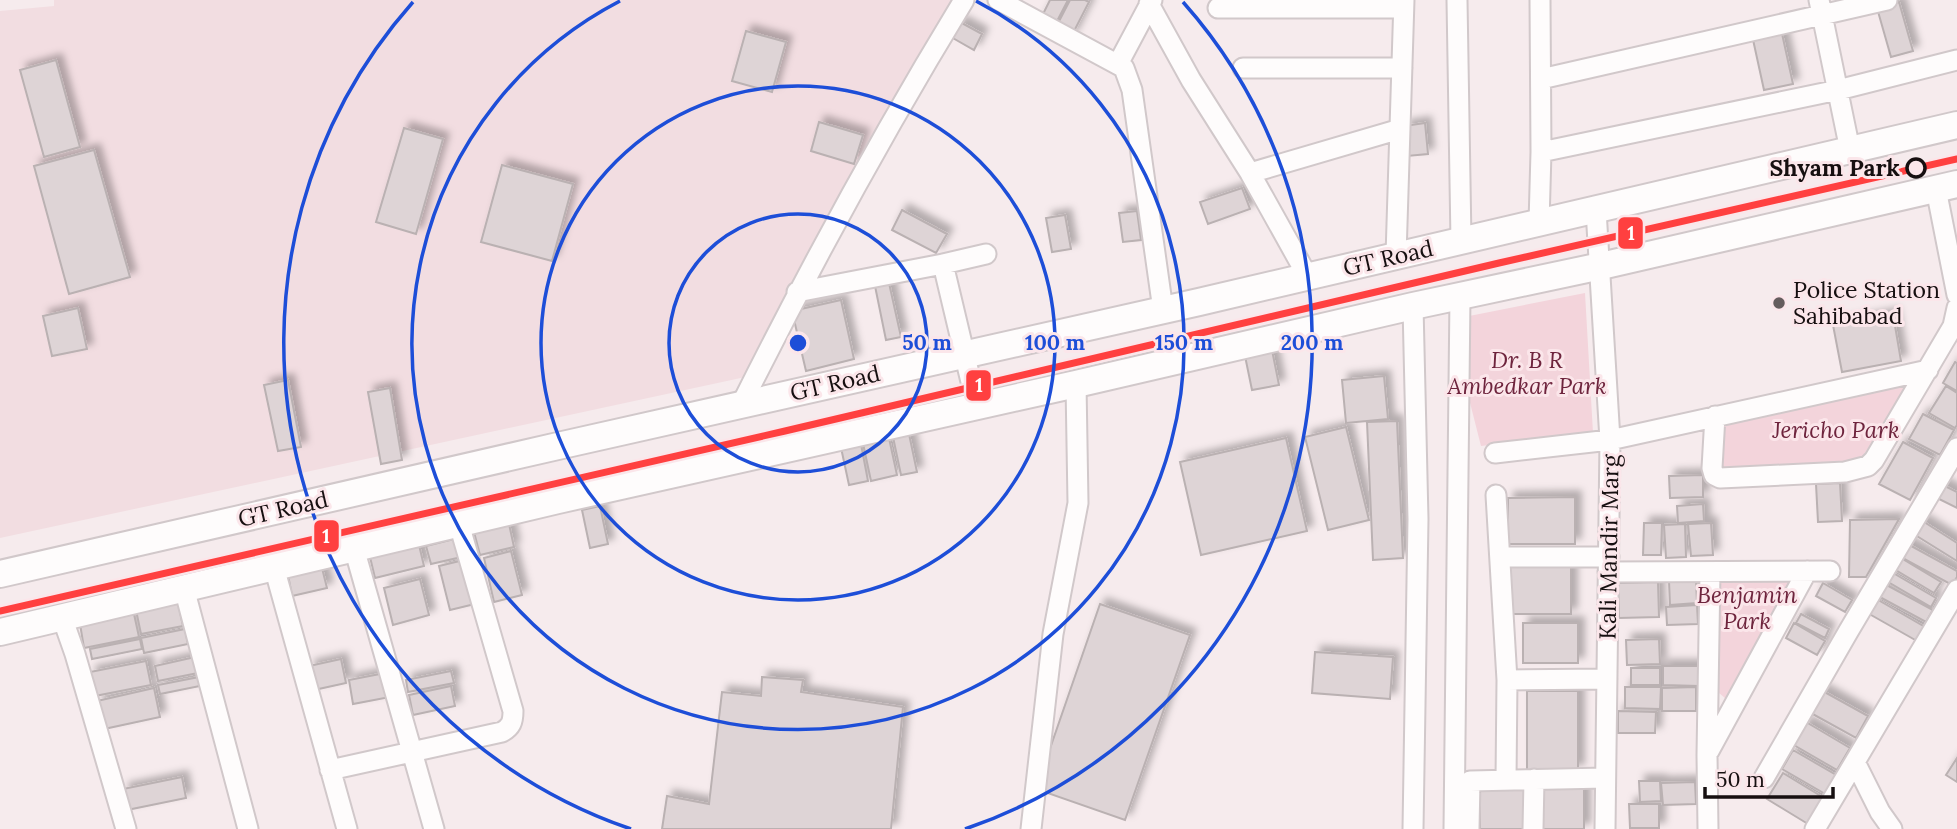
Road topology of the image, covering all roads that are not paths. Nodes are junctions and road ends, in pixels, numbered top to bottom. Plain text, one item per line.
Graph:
1 (964, 0) edge
2 (998, 0) edge
3 (1457, 0) edge
4 (1540, 0) edge
5 (1887, 0) edge
6 (1150, 2) edge
7 (1404, 4) edge
8 (1820, 7) edge
9 (1218, 8) dead end
10 (1957, 60) edge
11 (1118, 64) junction
12 (1243, 68) dead end
13 (1402, 68) junction
14 (1541, 79) junction
15 (1838, 90) junction
16 (1957, 125) edge
17 (1400, 129) junction
18 (1850, 150) junction
19 (1541, 152) junction
20 (1250, 173) junction
21 (1946, 186) edge
22 (1596, 210) junction
23 (1539, 223) junction
24 (1951, 237) edge
25 (1461, 241) junction
26 (986, 254) dead end
27 (1396, 256) junction
28 (943, 264) junction
29 (1601, 266) junction
30 (1308, 277) junction
31 (797, 292) junction
32 (1957, 295) edge
33 (1460, 296) junction
34 (1413, 306) junction
35 (1957, 308) edge
36 (1163, 310) junction
37 (964, 355) junction
38 (1928, 370) junction
39 (1076, 384) junction
40 (741, 405) junction
41 (977, 407) junction
42 (1715, 416) junction
43 (1610, 440) junction
44 (1957, 448) edge
45 (1495, 453) dead end
46 (1496, 495) dead end
47 (459, 524) junction
48 (354, 548) junction
49 (1500, 557) junction
50 (1609, 565) junction
51 (274, 567) junction
52 (1807, 571) junction
53 (1830, 571) dead end
54 (1710, 572) junction
55 (0, 574) edge
56 (184, 588) junction
57 (1957, 590) edge
58 (62, 617) junction
59 (0, 632) edge
60 (1607, 678) junction
61 (1507, 680) junction
62 (413, 751) junction
63 (1707, 755) junction
64 (1854, 762) junction
65 (330, 770) junction
66 (1605, 778) junction
67 (1764, 778) dead end
68 (1534, 779) junction
69 (1506, 780) junction
70 (126, 829) edge
71 (248, 829) edge
72 (347, 829) edge
73 (434, 829) edge
74 (1031, 829) edge
75 (1413, 829) edge
76 (1454, 829) edge
77 (1469, 829) edge
78 (1533, 829) edge
79 (1605, 829) edge
80 (1708, 829) edge
81 (1815, 829) edge
82 (1892, 829) edge

1 - 31 street
2 - 11 street
3 - 25 street
4 - 14 street
5 - 8 street
6 - 11 street
6 - 20 street
7 - 9 street
7 - 13 street
8 - 14 street
8 - 15 street
10 - 15 street
11 - 36 street
12 - 13 street
13 - 17 street
14 - 19 street
15 - 18 street
15 - 19 street
16 - 18 highway, GT Road
17 - 20 street
17 - 27 street
18 - 22 highway, GT Road
19 - 23 street
20 - 30 street
21 - 24 street
21 - 29 highway
22 - 23 highway, GT Road
22 - 29 street, Kali Mandir Marg
23 - 25 highway, GT Road
24 - 32 street
25 - 27 highway, GT Road
26 - 28 street
27 - 30 highway, GT Road
28 - 31 street
28 - 37 street
29 - 33 highway
29 - 43 street, Kali Mandir Marg
30 - 36 highway, GT Road
31 - 40 street
33 - 34 highway
33 - 76 street
34 - 39 highway
34 - 75 street
35 - 38 street
36 - 37 highway, GT Road
37 - 40 highway, GT Road
37 - 41 street
38 - 42 street
38 - 42 street
39 - 41 highway
39 - 74 street
40 - 55 highway, GT Road
41 - 47 highway
42 - 43 street
43 - 45 street
43 - 50 street, Kali Mandir Marg
44 - 67 street
46 - 49 street
47 - 48 highway
47 - 62 street
48 - 51 highway
48 - 62 street
49 - 50 street
49 - 61 street
50 - 54 street
50 - 60 street, Kali Mandir Marg
51 - 56 highway
51 - 65 street
52 - 53 street
52 - 54 street
52 - 63 street
54 - 63 street
56 - 58 highway
56 - 71 street
57 - 64 street
58 - 59 highway
58 - 70 street
60 - 61 street
60 - 66 street, Kali Mandir Marg
61 - 69 street
62 - 65 street
62 - 73 street
63 - 80 street
64 - 81 street
64 - 82 street
65 - 72 street
66 - 68 street
66 - 79 street, Kali Mandir Marg
68 - 69 street
68 - 78 street
69 - 77 street

